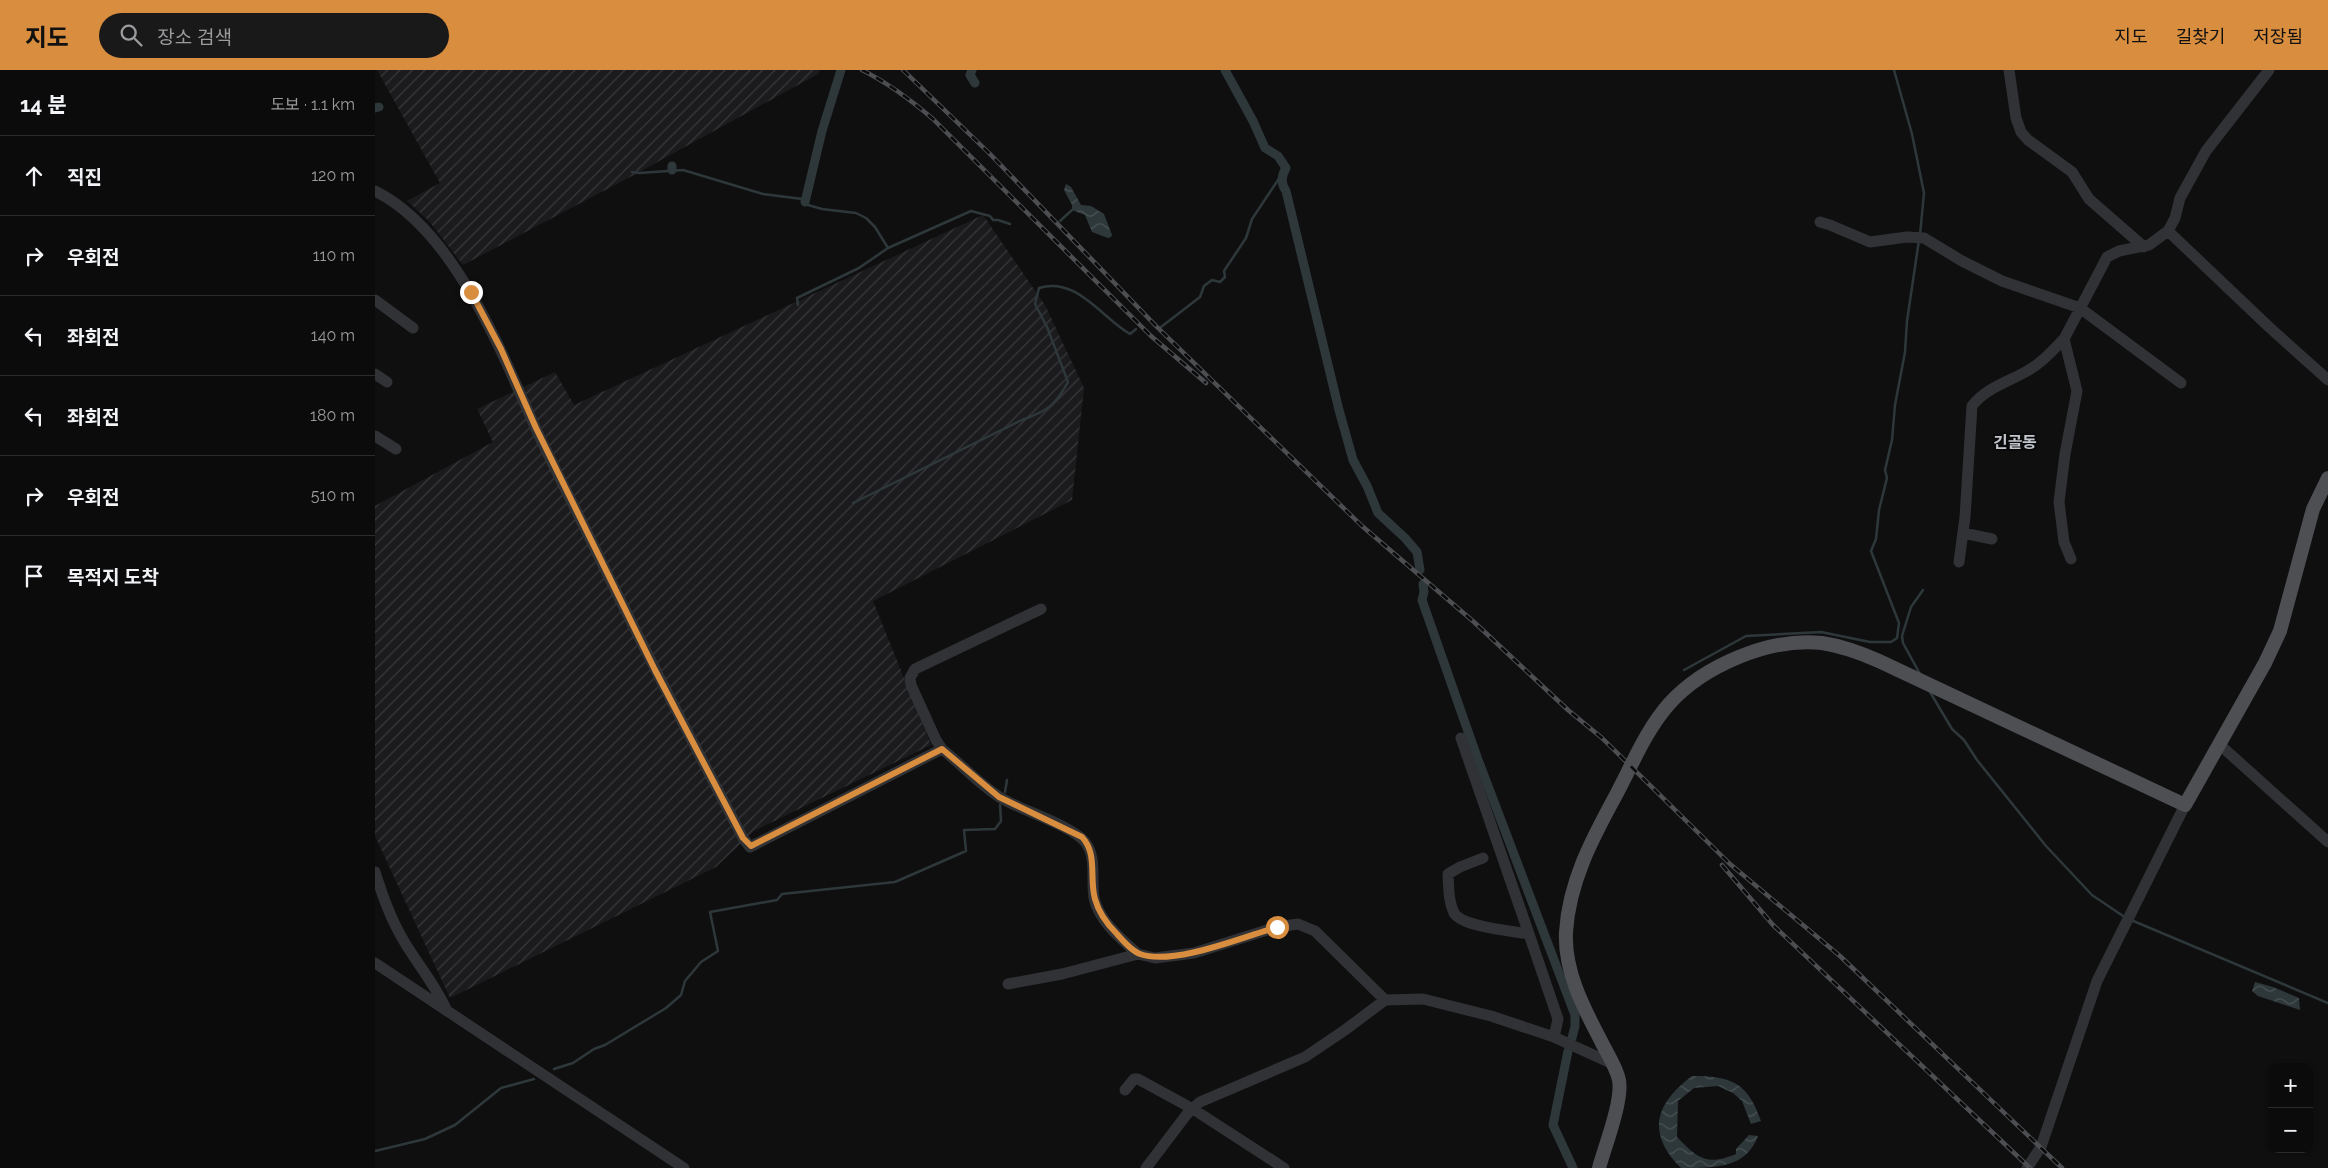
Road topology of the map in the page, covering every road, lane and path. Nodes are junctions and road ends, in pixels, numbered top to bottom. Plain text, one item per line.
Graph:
1 (2009, 70) edge
2 (2269, 70) edge
3 (375, 191) edge
4 (1820, 222) dead end
5 (2168, 230) junction
6 (2144, 247) junction
7 (375, 300) edge
8 (2080, 308) junction
9 (413, 328) dead end
10 (2064, 339) junction
11 (375, 374) edge
12 (2328, 380) edge
13 (387, 382) dead end
14 (2181, 383) dead end
15 (375, 436) edge
16 (396, 449) dead end
17 (2328, 478) edge
18 (1963, 533) junction
19 (1991, 539) dead end
20 (2071, 559) dead end
21 (1959, 562) dead end
22 (1041, 609) dead end
23 (1461, 738) dead end
24 (2219, 744) junction
25 (942, 749) junction
26 (2185, 805) junction
27 (2328, 842) edge
28 (1483, 858) dead end
29 (375, 872) edge
30 (1529, 934) junction
31 (1138, 954) junction
32 (375, 963) edge
33 (1007, 984) dead end
34 (1385, 1000) junction
35 (447, 1011) junction
36 (1554, 1037) junction
37 (1613, 1064) junction
38 (1125, 1090) dead end
39 (1193, 1109) junction
40 (2032, 1165) edge
41 (684, 1168) edge
42 (1146, 1168) edge
43 (1284, 1168) edge
44 (1599, 1168) edge

1 - 6 street
2 - 5 street
3 - 25 street
4 - 8 street
5 - 6 street
5 - 12 street
6 - 8 street
7 - 9 street
8 - 10 street
8 - 14 street
10 - 18 street
10 - 20 street
11 - 13 street
15 - 16 street
17 - 24 main road
18 - 19 street
18 - 21 street
22 - 25 street
23 - 30 street
24 - 26 main road
24 - 27 street
25 - 31 street
26 - 37 main road
26 - 40 street
28 - 30 street
29 - 35 street
30 - 36 street
31 - 33 street
31 - 34 street
32 - 35 street
34 - 36 street
34 - 39 street
35 - 41 street
36 - 37 street
37 - 44 main road
38 - 39 street
39 - 42 street
39 - 43 street

